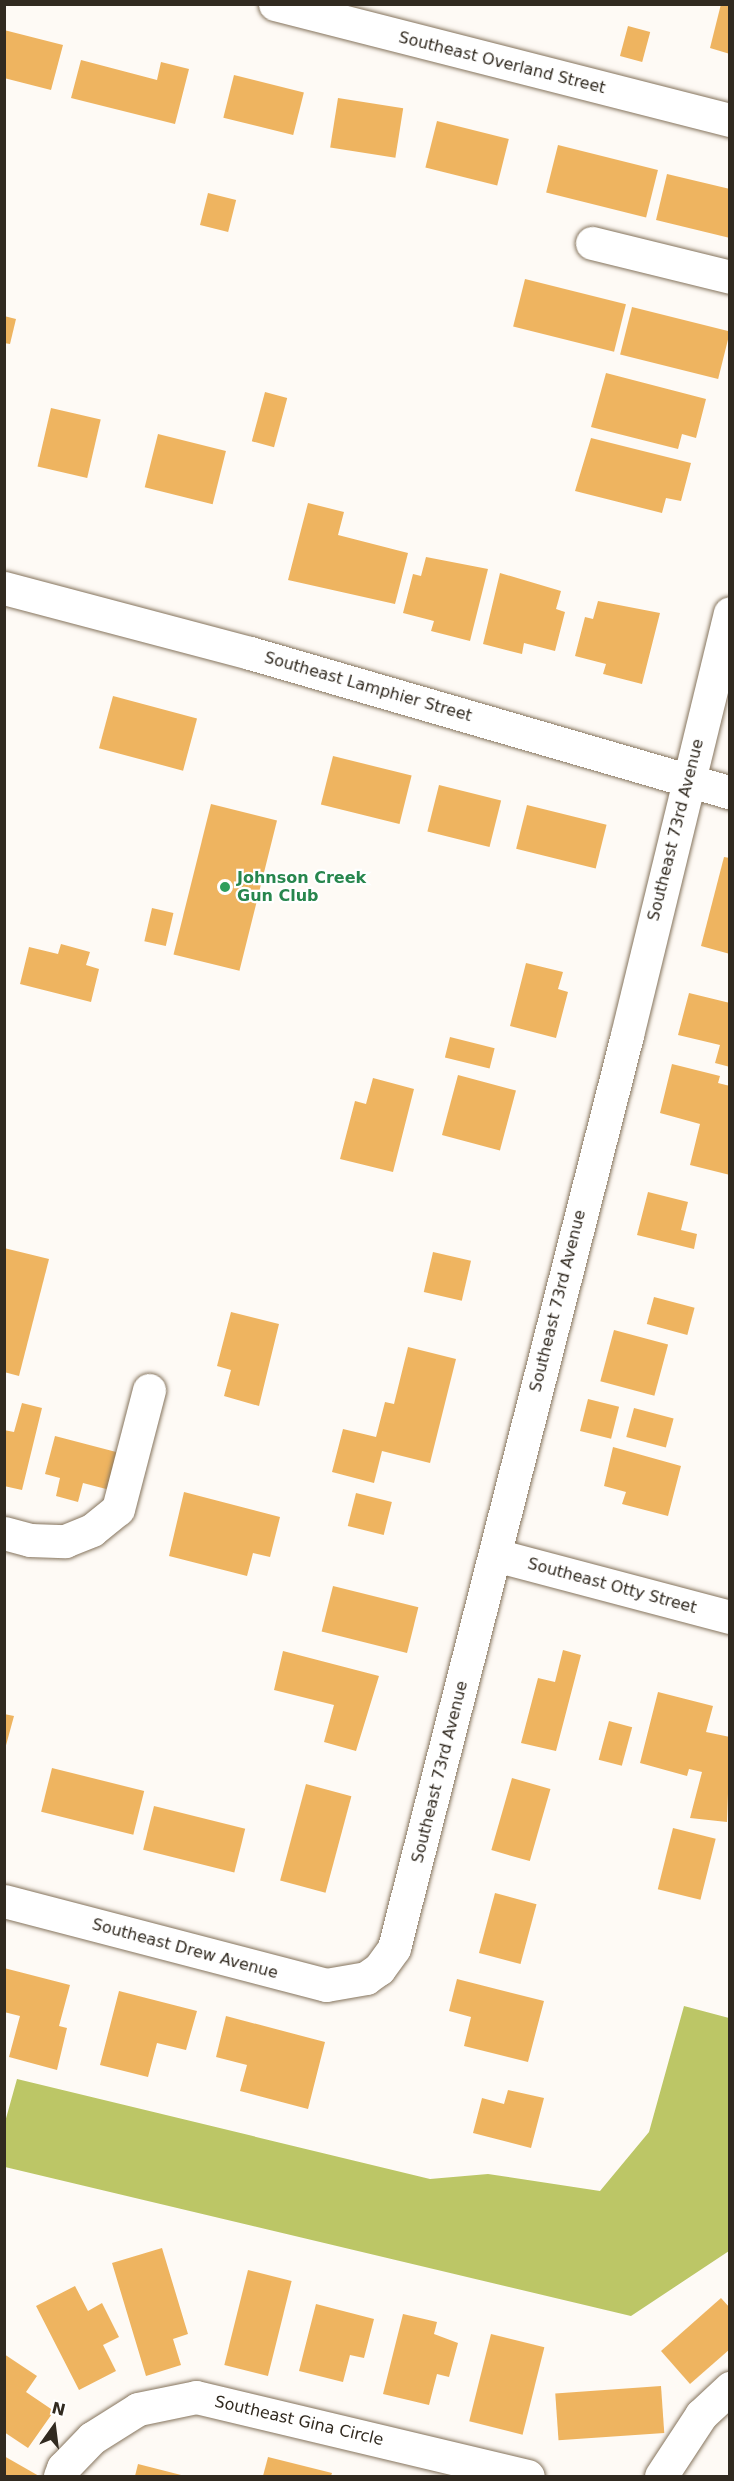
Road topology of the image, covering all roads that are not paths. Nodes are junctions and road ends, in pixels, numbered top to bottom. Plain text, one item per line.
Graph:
1 (275, 4) edge
2 (729, 120) edge
3 (592, 243) dead end
4 (729, 277) edge
5 (4, 588) edge
6 (729, 613) edge
7 (687, 781) junction
8 (729, 792) edge
9 (149, 1390) dead end
10 (4, 1533) edge
11 (495, 1555) junction
12 (729, 1617) edge
13 (4, 1901) edge
14 (366, 1978) joint
15 (729, 2388) edge
16 (60, 2476) edge
17 (528, 2476) edge
18 (661, 2476) edge

1 - 2 street, Southeast Overland Street
3 - 4 street
5 - 7 street, Southeast Lamphier Street
6 - 7 street, Southeast 73rd Avenue
7 - 8 street, Southeast Lamphier Street
7 - 11 street, Southeast 73rd Avenue
9 - 10 street
11 - 12 street, Southeast Otty Street
11 - 14 street, Southeast 73rd Avenue
13 - 14 street, Southeast Drew Avenue
15 - 18 street
16 - 17 street, Southeast Gina Circle

